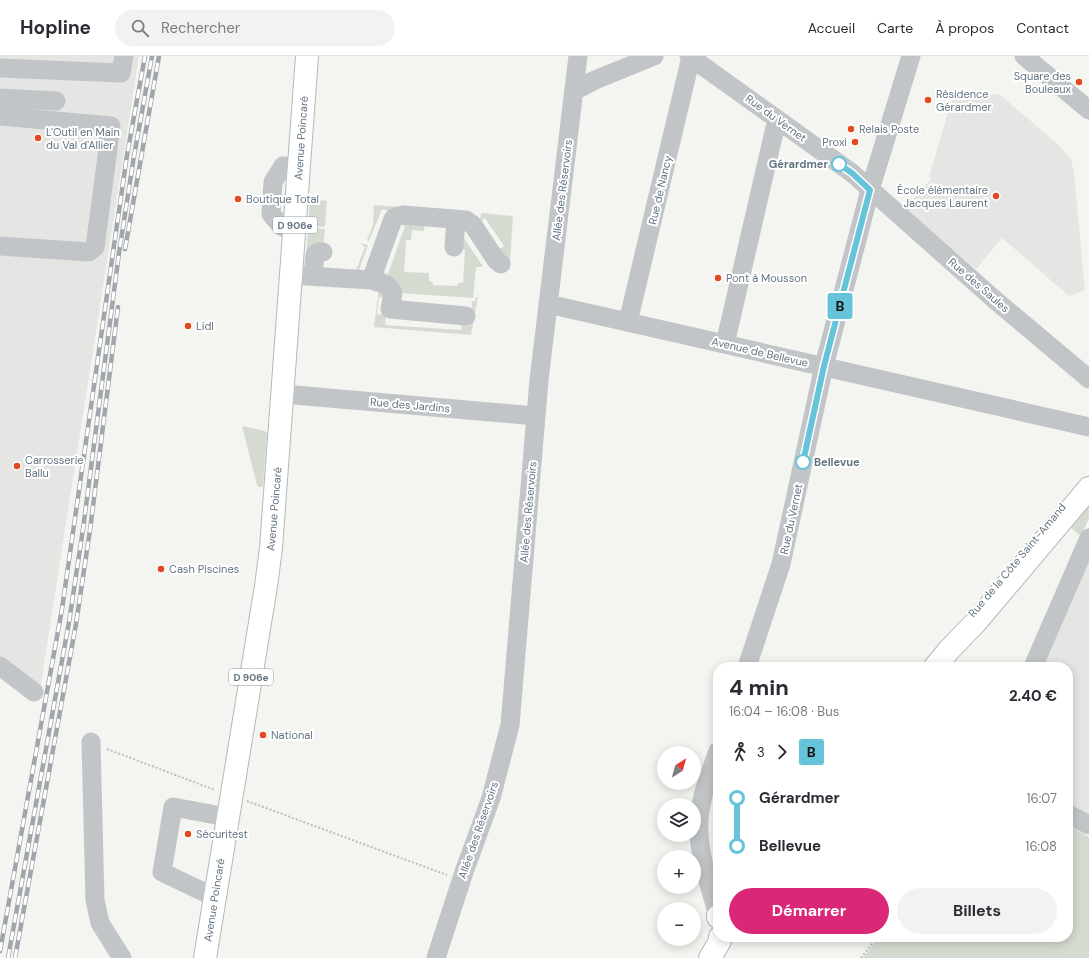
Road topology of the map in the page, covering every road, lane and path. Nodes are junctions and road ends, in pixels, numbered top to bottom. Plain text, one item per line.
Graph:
1 (124, 56) edge
2 (307, 56) edge
3 (578, 56) edge
4 (654, 56) edge
5 (913, 56) edge
6 (1024, 56) edge
7 (690, 57) edge
8 (0, 68) edge
9 (574, 91) junction
10 (0, 98) edge
11 (56, 101) dead end
12 (1089, 110) edge
13 (0, 116) edge
14 (777, 119) junction
15 (870, 190) junction
16 (456, 219) junction
17 (0, 246) edge
18 (454, 247) dead end
19 (323, 252) dead end
20 (501, 264) dead end
21 (291, 275) junction
22 (313, 276) junction
23 (371, 280) junction
24 (548, 304) junction
25 (466, 316) dead end
26 (628, 322) junction
27 (725, 344) junction
28 (824, 366) junction
29 (1089, 379) edge
30 (283, 394) junction
31 (536, 416) junction
32 (1089, 427) edge
33 (1089, 472) edge
34 (1089, 488) edge
35 (1089, 538) edge
36 (949, 650) junction
37 (749, 662) edge
38 (939, 662) edge
39 (1035, 662) edge
40 (0, 666) edge
41 (34, 692) dead end
42 (91, 742) joint
43 (713, 765) edge
44 (229, 807) junction
45 (1073, 817) edge
46 (1089, 825) edge
47 (462, 880) junction
48 (214, 897) junction
49 (713, 897) edge
50 (720, 942) edge
51 (873, 942) edge
52 (122, 958) edge
53 (205, 958) edge
54 (436, 958) edge
55 (710, 958) edge
56 (861, 958) edge

1 - 8 street
2 - 21 main road, Avenue Poincaré / D 906e
3 - 9 street, Allée des Réservoirs
4 - 9 street
5 - 15 street
6 - 12 street
7 - 14 street, Rue du Vernet
7 - 26 street, Rue de Nancy
9 - 24 street, Allée des Réservoirs
10 - 11 street
13 - 17 street
14 - 15 street, Rue du Vernet
14 - 27 street
15 - 28 street, Rue du Vernet
15 - 29 street, Rue des Saules
16 - 18 street
16 - 20 street
16 - 23 street
19 - 22 street
21 - 22 street
21 - 30 main road, Avenue Poincaré / D 906e
22 - 23 street
23 - 25 street
24 - 26 street, Avenue de Bellevue
24 - 31 street, Allée des Réservoirs
26 - 27 street, Avenue de Bellevue
27 - 28 street, Avenue de Bellevue
28 - 32 street, Avenue de Bellevue
28 - 37 street, Rue du Vernet
30 - 31 street, Rue des Jardins
30 - 44 main road, Avenue Poincaré / D 906e
31 - 47 street, Allée des Réservoirs
33 - 36 main road, Rue de la Côte Saint-Amand
34 - 36 main road, Rue de la Côte Saint-Amand
35 - 39 street
36 - 38 main road, Rue de la Côte Saint-Amand
40 - 41 street
42 - 44 path
42 - 52 street
43 - 49 street
44 - 47 path
44 - 48 main road, Avenue Poincaré / D 906e
44 - 48 street
45 - 46 street
47 - 54 street, Allée des Réservoirs
48 - 53 main road, Avenue Poincaré / D 906e
50 - 55 main road
51 - 56 path

